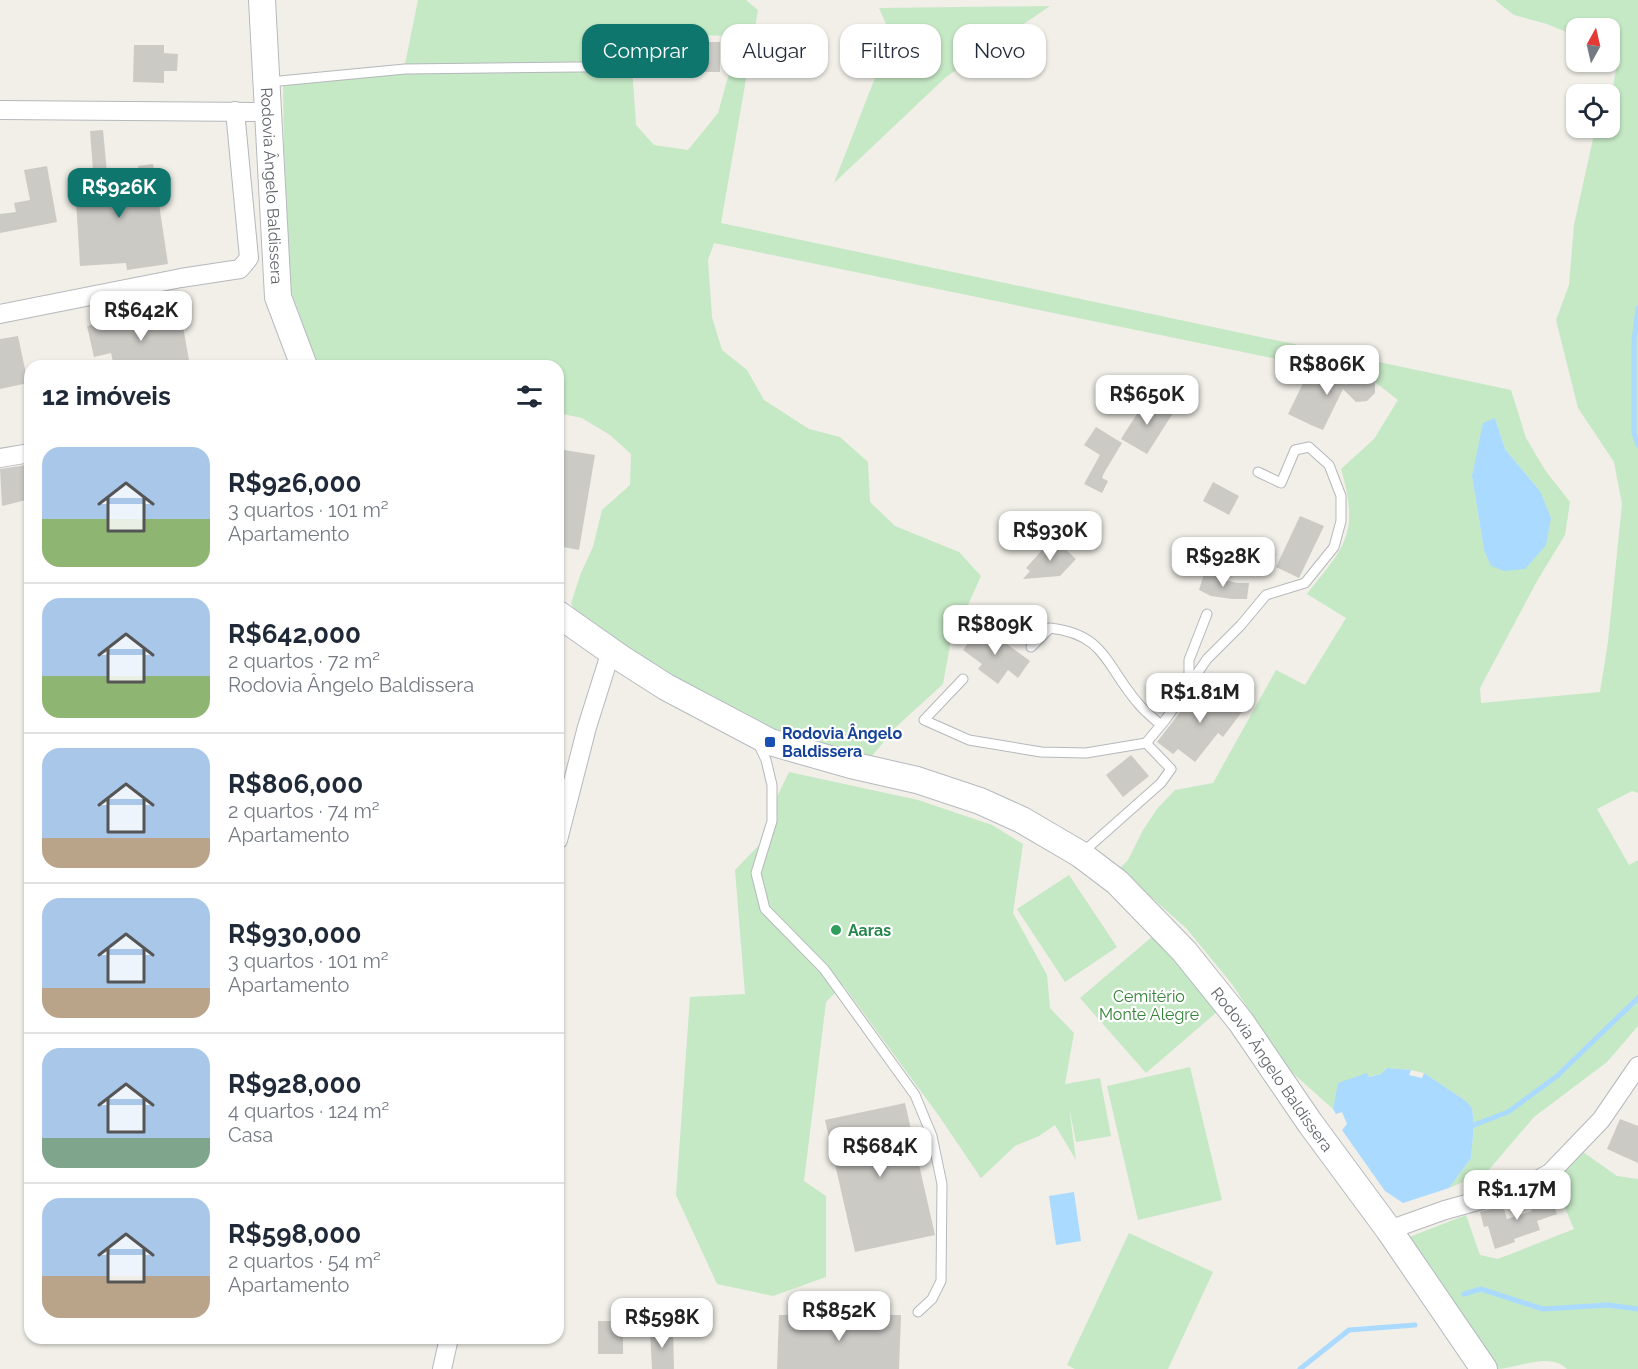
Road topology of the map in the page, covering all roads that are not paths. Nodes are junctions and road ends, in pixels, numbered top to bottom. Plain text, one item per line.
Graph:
1 (262, 0) edge
2 (582, 67) edge
3 (266, 82) junction
4 (0, 110) edge
5 (235, 111) junction
6 (268, 112) junction
7 (0, 314) edge
8 (302, 360) edge
9 (24, 454) edge
10 (0, 458) edge
11 (1258, 472) dead end
12 (1207, 614) dead end
13 (564, 618) edge
14 (1031, 647) dead end
15 (611, 651) junction
16 (963, 679) dead end
17 (1189, 686) junction
18 (1161, 725) junction
19 (753, 733) junction
20 (1146, 743) junction
21 (564, 817) edge
22 (1080, 854) junction
23 (1638, 1066) edge
24 (1389, 1230) junction
25 (918, 1312) dead end
26 (448, 1344) edge
27 (442, 1369) edge
28 (1484, 1369) edge

1 - 3 street, Rodovia Ângelo Baldissera
2 - 3 lane
3 - 6 street, Rodovia Ângelo Baldissera
4 - 5 street
5 - 6 street
5 - 7 street
6 - 8 street, Rodovia Ângelo Baldissera
9 - 10 street
11 - 17 lane
12 - 17 lane
13 - 15 street, Rodovia Ângelo Baldissera
14 - 18 lane
15 - 19 street, Rodovia Ângelo Baldissera
15 - 21 street
16 - 20 lane
17 - 18 lane
18 - 20 lane
19 - 22 street, Rodovia Ângelo Baldissera
19 - 25 lane
20 - 22 lane
22 - 24 street, Rodovia Ângelo Baldissera
23 - 24 street
24 - 28 street, Rodovia Ângelo Baldissera
26 - 27 street

